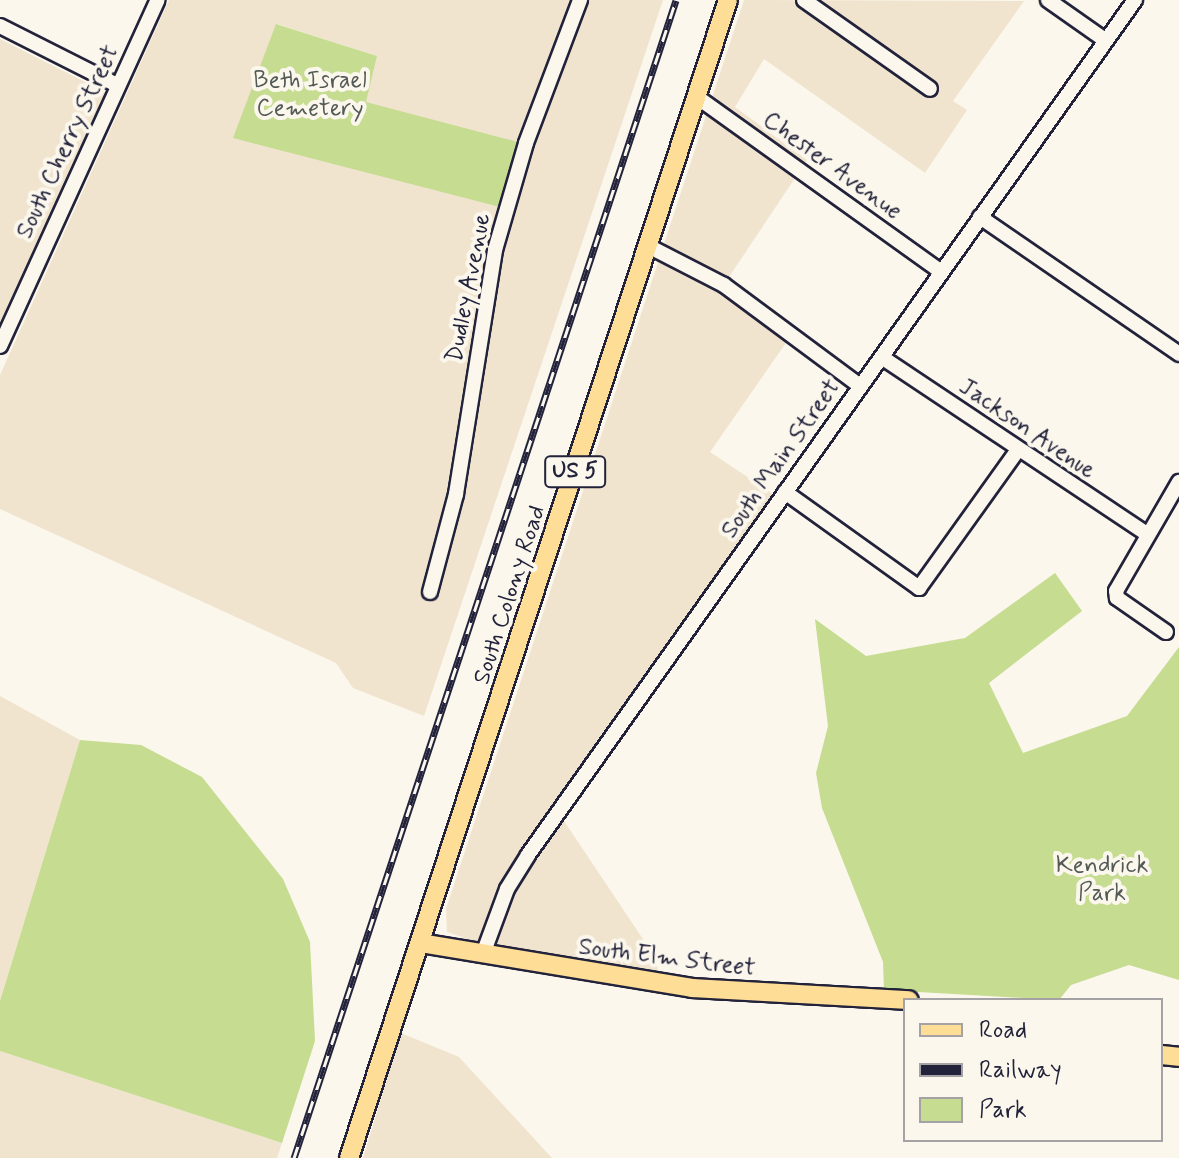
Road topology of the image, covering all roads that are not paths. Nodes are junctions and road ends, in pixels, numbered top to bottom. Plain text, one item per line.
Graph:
1 (158, 0) edge
2 (580, 0) edge
3 (728, 0) edge
4 (804, 0) edge
5 (1048, 0) edge
6 (1135, 0) edge
7 (0, 26) edge
8 (1105, 40) junction
9 (117, 85) junction
10 (930, 89) dead end
11 (697, 97) junction
12 (980, 217) junction
13 (648, 246) junction
14 (941, 272) junction
15 (0, 346) edge
16 (1179, 354) edge
17 (883, 358) junction
18 (860, 386) junction
19 (1017, 451) junction
20 (1179, 482) edge
21 (785, 492) junction
22 (1147, 534) junction
23 (430, 592) dead end
24 (1166, 632) dead end
25 (421, 943) junction
26 (483, 954) junction
27 (903, 1000) edge
28 (349, 1158) edge

1 - 9 street, South Cherry Street
2 - 23 street, Dudley Avenue
3 - 11 main road, South Colony Road / US 5
4 - 10 street
5 - 8 street
6 - 8 street, South Main Street
7 - 9 street
8 - 12 street, South Main Street
9 - 15 street, South Cherry Street
11 - 13 main road, South Colony Road / US 5
11 - 14 street, Chester Avenue
12 - 14 street, South Main Street
12 - 16 street
13 - 18 street
13 - 25 main road, South Colony Road / US 5
14 - 17 street, South Main Street
17 - 18 street, South Main Street
17 - 19 street, Jackson Avenue
18 - 21 street, South Main Street
19 - 21 street
19 - 22 street, Jackson Avenue
20 - 22 street
21 - 26 street, South Main Street
22 - 24 street
25 - 26 main road, South Elm Street
25 - 28 main road, South Colony Road / US 5
26 - 27 main road, South Elm Street

